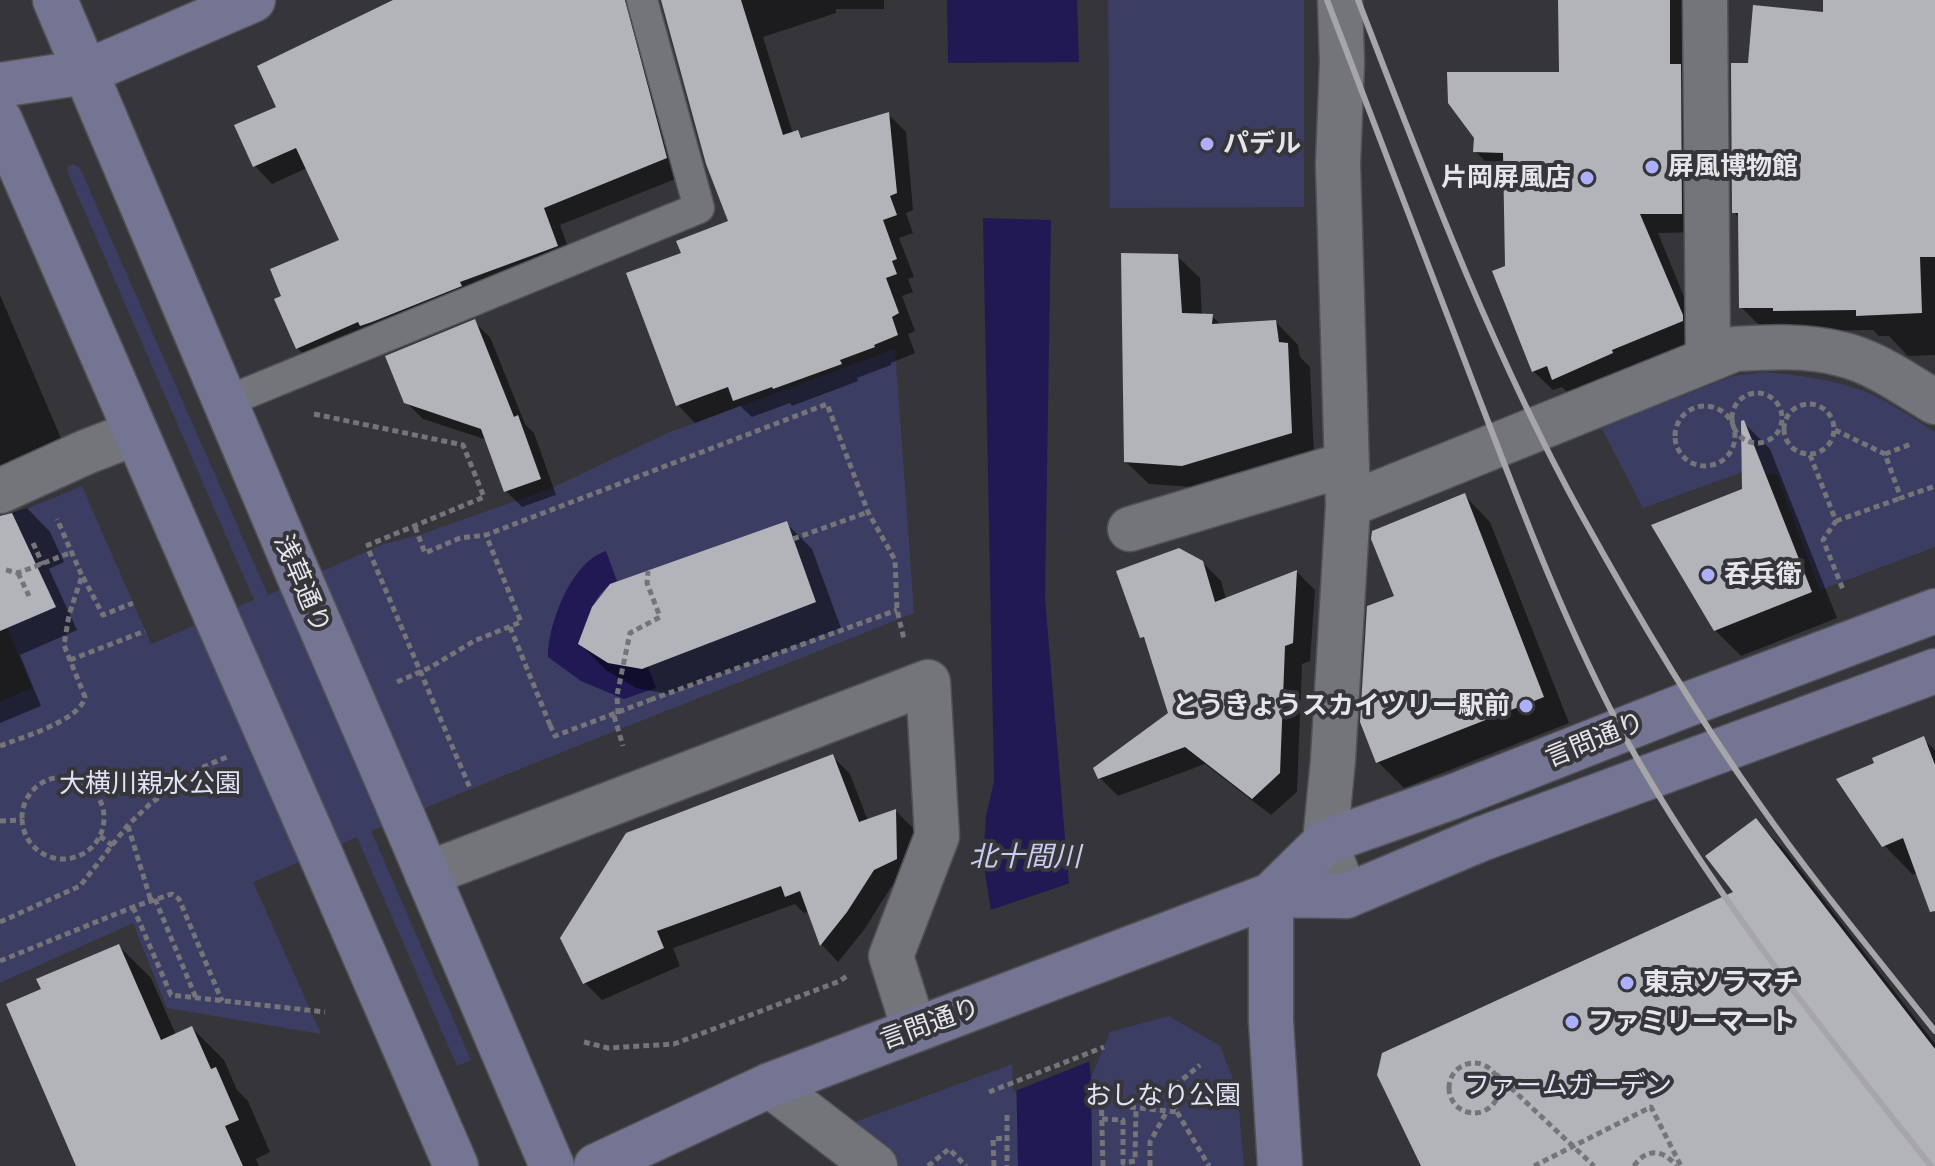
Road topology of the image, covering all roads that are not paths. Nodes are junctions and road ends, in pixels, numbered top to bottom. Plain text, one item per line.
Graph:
1 (55, 0) edge
2 (253, 0) edge
3 (642, 0) edge
4 (1340, 0) edge
5 (1705, 0) edge
6 (86, 72) junction
7 (0, 85) edge
8 (0, 120) edge
9 (1708, 360) junction
10 (225, 402) junction
11 (1935, 402) edge
12 (135, 433) junction
13 (18, 482) edge
14 (1348, 484) junction
15 (1130, 529) dead end
16 (1935, 611) edge
17 (1935, 671) edge
18 (1325, 842) junction
19 (427, 874) junction
20 (1271, 895) junction
21 (1346, 896) junction
22 (914, 1029) junction
23 (770, 1085) junction
24 (456, 1166) edge
25 (552, 1166) edge
26 (596, 1166) edge
27 (875, 1166) edge
28 (1280, 1166) edge

1 - 6 street, 浅草通り
2 - 6 street
3 - 10 lane
4 - 14 street
5 - 9 street
6 - 7 street
6 - 10 street, 浅草通り
8 - 12 street
9 - 11 street
9 - 14 street
10 - 19 street, 浅草通り, bridge
12 - 13 street
12 - 24 street, bridge
14 - 15 street
14 - 18 street
16 - 18 street, 言問通り
17 - 21 street
18 - 20 street, 言問通り
18 - 21 street
19 - 22 street
19 - 25 street, 浅草通り
20 - 21 street, 言問通り
20 - 22 street, 言問通り
20 - 28 street
22 - 23 street, 言問通り
23 - 26 street, 言問通り
23 - 27 street

